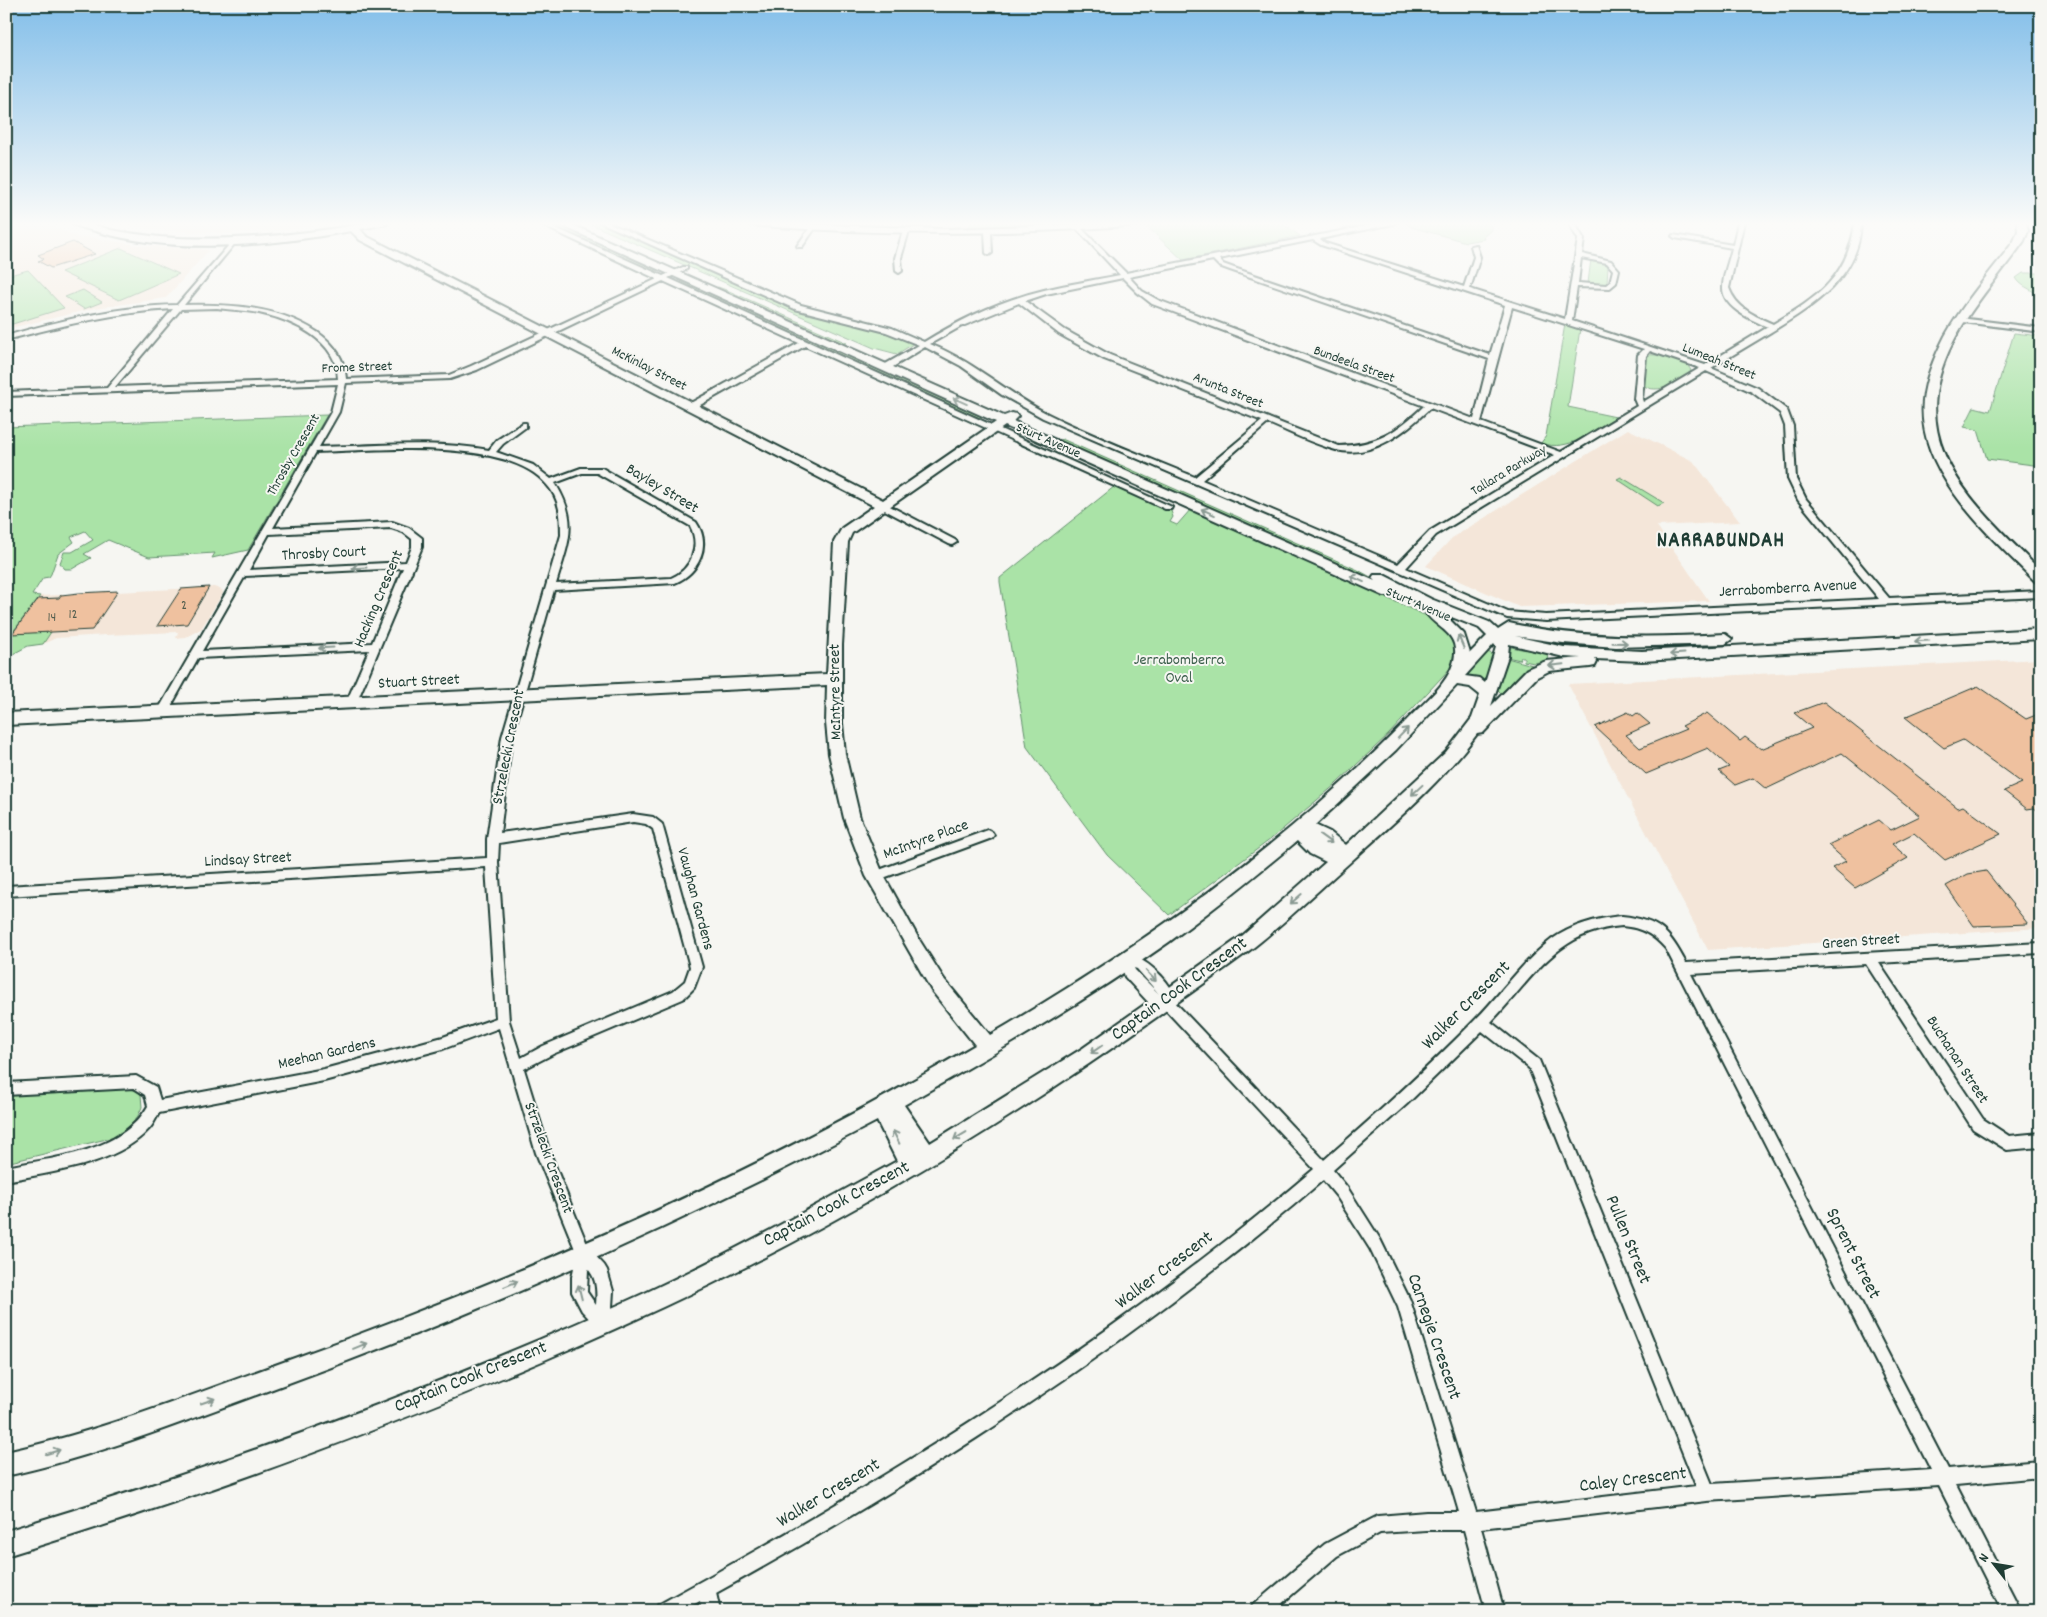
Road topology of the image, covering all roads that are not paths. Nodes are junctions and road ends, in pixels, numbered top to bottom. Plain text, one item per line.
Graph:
1 (186, 297) edge
2 (479, 297) edge
3 (622, 297) edge
4 (706, 297) edge
5 (731, 297) edge
6 (747, 297) edge
7 (776, 297) edge
8 (1031, 297) edge
9 (1148, 297) edge
10 (1315, 297) edge
11 (1489, 297) edge
12 (1572, 297) edge
13 (1729, 297) edge
14 (1816, 297) edge
15 (1978, 297) edge
16 (1020, 300) junction
17 (1509, 304) junction
18 (179, 306) junction
19 (1962, 320) junction
20 (1568, 322) junction
21 (1773, 328) junction
22 (2041, 330) edge
23 (548, 333) junction
24 (6, 338) edge
25 (804, 342) junction
26 (925, 344) junction
27 (1647, 350) junction
28 (1492, 358) junction
29 (890, 365) junction
30 (1706, 368) junction
31 (343, 381) junction
32 (1640, 387) junction
33 (109, 390) junction
34 (6, 394) edge
35 (1663, 394) junction
36 (1429, 405) junction
37 (690, 407) junction
38 (1642, 407) junction
39 (1004, 421) junction
40 (1266, 421) junction
41 (1477, 423) junction
42 (523, 425) dead end
43 (312, 450) junction
44 (491, 453) junction
45 (1562, 456) junction
46 (1196, 481) junction
47 (550, 482) junction
48 (882, 506) junction
49 (1168, 507) dead end
50 (266, 531) junction
51 (952, 542) dead end
52 (408, 566) junction
53 (1399, 569) junction
54 (242, 573) junction
55 (1379, 578) junction
56 (2041, 579) edge
57 (551, 587) junction
58 (2041, 594) edge
59 (1887, 602) junction
60 (1433, 613) junction
61 (1536, 618) joint
62 (2041, 627) edge
63 (1518, 630) junction
64 (2041, 634) edge
65 (1497, 636) junction
66 (1748, 638) junction
67 (1540, 641) junction
68 (375, 646) junction
69 (1769, 648) junction
70 (195, 655) junction
71 (1640, 656) junction
72 (834, 679) junction
73 (1454, 680) junction
74 (520, 694) junction
75 (1489, 694) junction
76 (351, 703) junction
77 (162, 712) junction
78 (6, 719) edge
79 (1452, 756) junction
80 (1300, 828) junction
81 (988, 834) dead end
82 (493, 839) junction
83 (1342, 858) junction
84 (492, 862) junction
85 (875, 876) junction
86 (6, 890) edge
87 (1645, 924) joint
88 (2041, 948) edge
89 (1869, 958) junction
90 (1126, 960) junction
91 (1683, 969) junction
92 (1166, 1001) junction
93 (504, 1021) junction
94 (1482, 1023) junction
95 (988, 1047) junction
96 (516, 1067) junction
97 (6, 1089) edge
98 (886, 1106) junction
99 (155, 1107) junction
100 (2041, 1140) edge
101 (918, 1161) junction
102 (1323, 1169) junction
103 (6, 1174) edge
104 (584, 1254) junction
105 (603, 1323) junction
106 (6, 1464) edge
107 (2041, 1469) edge
108 (1944, 1478) junction
109 (1707, 1493) junction
110 (1469, 1521) junction
111 (6, 1544) edge
112 (706, 1589) junction
113 (664, 1611) edge
114 (711, 1611) edge
115 (1259, 1611) edge
116 (1495, 1611) edge
117 (2012, 1611) edge

1 - 18 street
2 - 23 street, McKinlay Street
3 - 23 street, Frome Street
4 - 25 street, Sturt Avenue
5 - 29 street, Sturt Avenue
6 - 29 main road, Sturt Avenue
7 - 26 street, Sturt Avenue
8 - 16 street
9 - 36 street, Bundeela Street
10 - 28 street
11 - 17 street, Lumeah Street
12 - 20 street
13 - 21 street
14 - 21 street, Tallara Parkway
15 - 19 main road
16 - 26 street
16 - 40 street, Arunta Street
17 - 20 street, Lumeah Street
17 - 28 street
18 - 24 street, Throsby Crescent
18 - 31 street, Throsby Crescent
18 - 33 street
19 - 22 street
19 - 56 main road
20 - 27 street, Lumeah Street
21 - 30 street, Tallara Parkway
23 - 31 street, Frome Street
23 - 37 street, McKinlay Street
25 - 37 street
25 - 39 street, Sturt Avenue
26 - 29 street
26 - 46 street, Sturt Avenue
27 - 30 street, Lumeah Street
27 - 32 street
28 - 41 street
29 - 39 main road, Sturt Avenue
30 - 35 street, Tallara Parkway
30 - 59 street, Lumeah Street
31 - 33 street, Frome Street
31 - 43 street, Throsby Crescent
32 - 35 street
32 - 38 street
33 - 34 street, Frome Street
35 - 38 street, Tallara Parkway
36 - 40 street, Arunta Street
36 - 41 street, Bundeela Street
37 - 48 street, McKinlay Street
38 - 45 street, Tallara Parkway
39 - 48 street, McIntyre Street
39 - 49 street, Sturt Avenue
39 - 55 main road, Sturt Avenue
60 -> 39 main road, Sturt Avenue
40 - 46 street
41 - 45 street, Bundeela Street
42 - 44 street
43 - 44 street, Strzelecki Crescent
43 - 50 street, Throsby Crescent
44 - 47 street, Strzelecki Crescent
45 - 53 street, Tallara Parkway
46 - 53 street, Sturt Avenue
47 - 57 street, Strzelecki Crescent
47 - 57 street, Bayley Street
48 - 51 street
48 - 72 main road, McIntyre Street
50 - 52 street, Hacking Crescent
50 - 54 street, Throsby Crescent
52 -> 54 street, Throsby Court
52 - 68 street, Hacking Crescent
53 - 61 street, Sturt Avenue
54 - 70 street, Throsby Crescent
55 - 63 main road, Sturt Avenue
55 - 65 main road
57 - 74 street, Strzelecki Crescent
58 - 59 street, Jerrabomberra Avenue
59 - 61 street, Jerrabomberra Avenue
60 - 65 main road, Sturt Avenue
73 -> 60 main road
62 - 66 main road
63 - 65 main road
63 - 67 main road, Sturt Avenue
64 -> 69 main road
65 - 67 main road, Sturt Avenue
65 - 73 main road
65 - 75 main road, Captain Cook Crescent
67 -> 66 main road
66 - 69 main road
67 - 71 main road
68 -> 70 street
68 - 76 street, Hacking Crescent
69 -> 71 main road
70 - 77 street, Throsby Crescent
71 -> 79 main road
72 - 74 main road, Stuart Street
72 - 85 main road, McIntyre Street
73 - 75 main road
80 -> 73 main road
74 - 76 main road, Stuart Street
74 - 82 street, Strzelecki Crescent
75 - 79 main road, Captain Cook Crescent
76 - 77 main road, Stuart Street
77 - 78 main road, Stuart Street
79 -> 83 main road, Captain Cook Crescent
80 - 83 main road
80 - 90 main road
81 - 85 street, McIntyre Place
82 - 84 street, Strzelecki Crescent
82 - 96 street, Vaughan Gardens
83 -> 92 main road, Captain Cook Crescent
84 - 86 street, Lindsay Street
84 - 93 street, Strzelecki Crescent
85 - 95 main road, McIntyre Street
87 - 91 street, Sprent Street
87 - 94 street, Walker Crescent
88 - 89 street, Green Street
89 - 91 street, Green Street
89 - 100 street, Buchanan Street
90 - 92 street, Carnegie Crescent
90 - 95 main road
91 - 108 street, Sprent Street
92 -> 101 main road, Captain Cook Crescent
92 - 102 street, Carnegie Crescent
93 - 96 street, Strzelecki Crescent
93 - 99 street, Meehan Gardens
94 - 102 street, Walker Crescent
94 - 109 street, Pullen Street
95 - 98 main road
96 - 104 street, Strzelecki Crescent
97 - 99 street
98 - 101 main road
98 - 104 main road
99 - 103 street
101 - 105 main road, Captain Cook Crescent
102 - 110 street, Carnegie Crescent
102 - 112 street, Walker Crescent
104 - 105 street, Strzelecki Crescent
105 -> 104 street
106 -> 104 main road
105 - 111 main road, Captain Cook Crescent
107 - 108 street, Caley Crescent
108 - 109 street, Caley Crescent
108 - 117 street, Sprent Street
109 - 110 street, Caley Crescent
110 - 115 street, Caley Crescent
110 - 116 street, Carnegie Crescent
112 - 113 street, Walker Crescent
112 - 114 street

